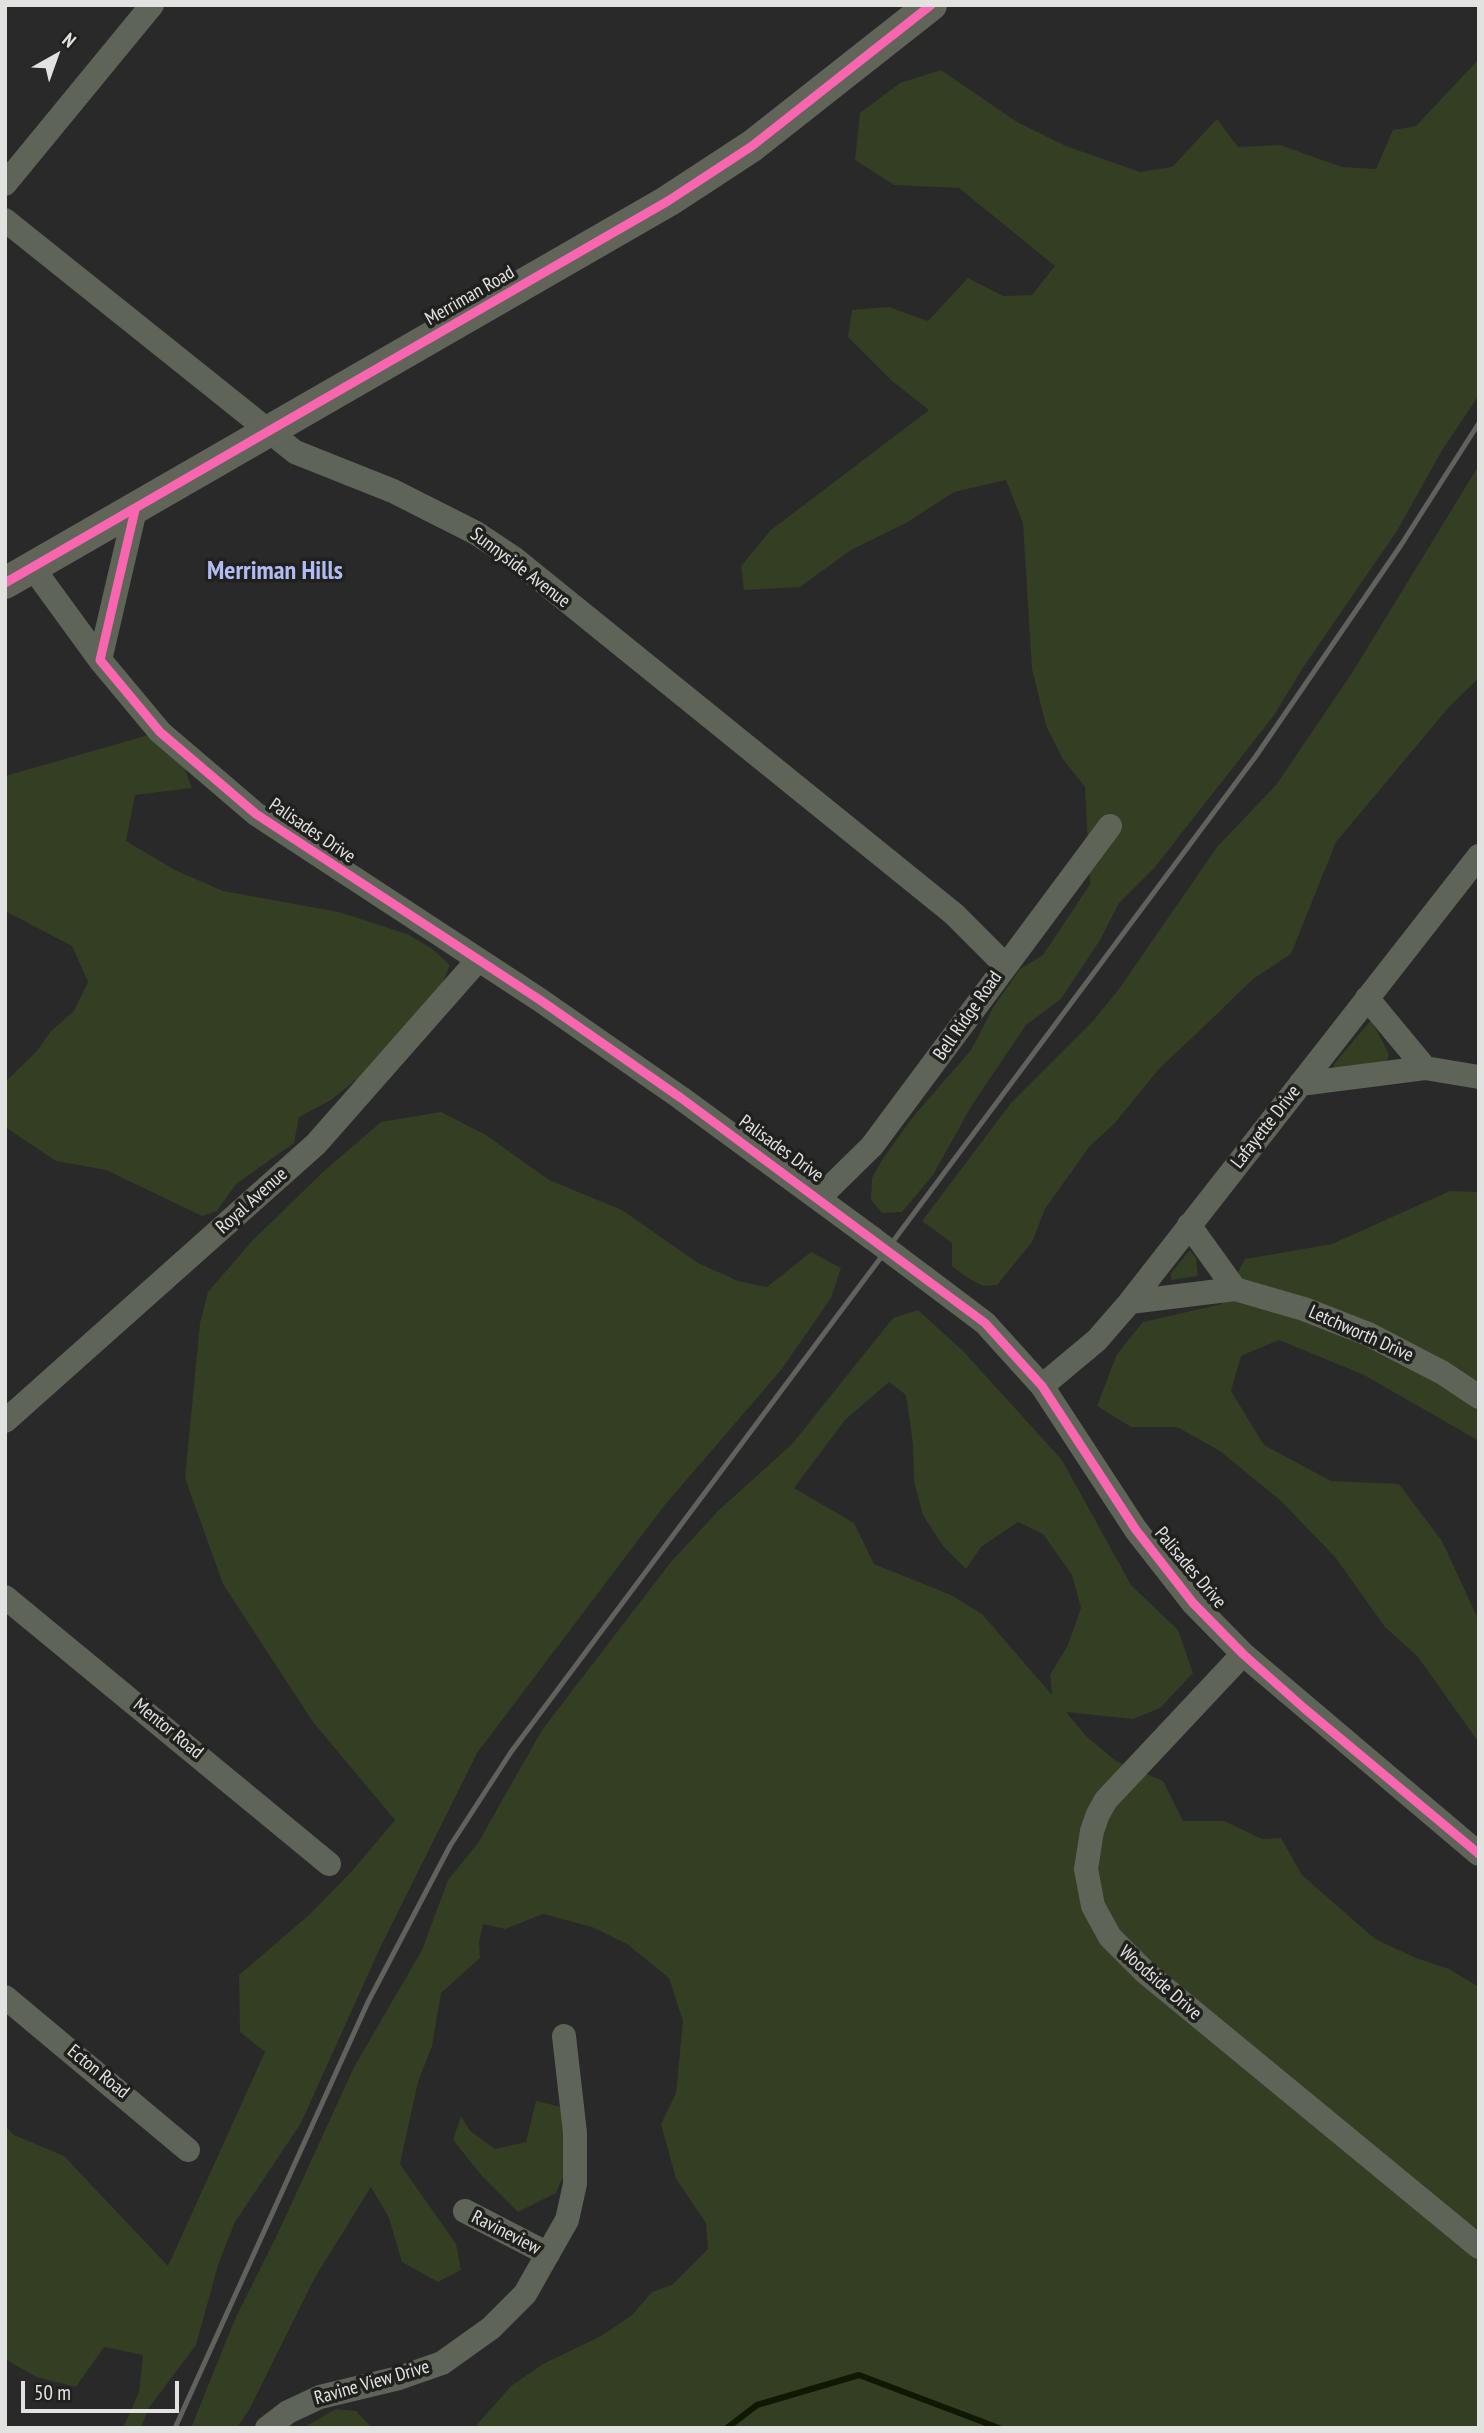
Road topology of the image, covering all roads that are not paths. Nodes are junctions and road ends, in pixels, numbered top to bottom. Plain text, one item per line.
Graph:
1 (152, 5) edge
2 (931, 5) edge
3 (5, 184) edge
4 (5, 220) edge
5 (266, 431) junction
6 (135, 510) junction
7 (33, 568) junction
8 (5, 583) edge
9 (100, 660) junction
10 (1110, 826) dead end
11 (1479, 856) edge
12 (478, 960) junction
13 (1005, 965) junction
14 (1367, 998) junction
15 (1425, 1068) junction
16 (1479, 1077) edge
17 (1300, 1084) junction
18 (819, 1198) junction
19 (1189, 1225) junction
20 (1235, 1289) junction
21 (1129, 1302) junction
22 (1042, 1386) junction
23 (1479, 1397) edge
24 (5, 1421) edge
25 (5, 1597) edge
26 (1243, 1654) junction
27 (1479, 1854) edge
28 (330, 1864) dead end
29 (5, 1997) edge
30 (564, 2036) dead end
31 (188, 2150) dead end
32 (465, 2211) dead end
33 (1479, 2247) edge
34 (548, 2254) junction
35 (267, 2428) edge

1 - 3 street
2 - 5 main road, Merriman Road
4 - 5 street, Sunnyside Avenue
5 - 6 main road, Merriman Road
5 - 13 street, Sunnyside Avenue
6 - 7 main road, Merriman Road
6 - 9 street
7 - 8 main road, Merriman Road
7 - 9 street, Palisades Drive
9 - 12 street, Palisades Drive
10 - 13 street, Bell Ridge Road
11 - 14 street, Lafayette Drive
12 - 18 street, Palisades Drive
12 - 24 street, Royal Avenue
13 - 18 street, Bell Ridge Road
14 - 15 street
14 - 17 street, Lafayette Drive
15 - 16 street
15 - 17 street
17 - 19 street, Lafayette Drive
18 - 22 street, Palisades Drive, bridge
19 - 20 street
19 - 21 street, Lafayette Drive
20 - 21 street, Letchworth Drive
20 - 23 street, Letchworth Drive
21 - 22 street, Lafayette Drive
22 - 26 street, Palisades Drive
25 - 28 street, Mentor Road
26 - 27 street, Palisades Drive
26 - 33 street, Woodside Drive
29 - 31 street, Ecton Road
30 - 34 street, Ravine View Drive
32 - 34 street, Ravineview
34 - 35 street, Ravine View Drive

